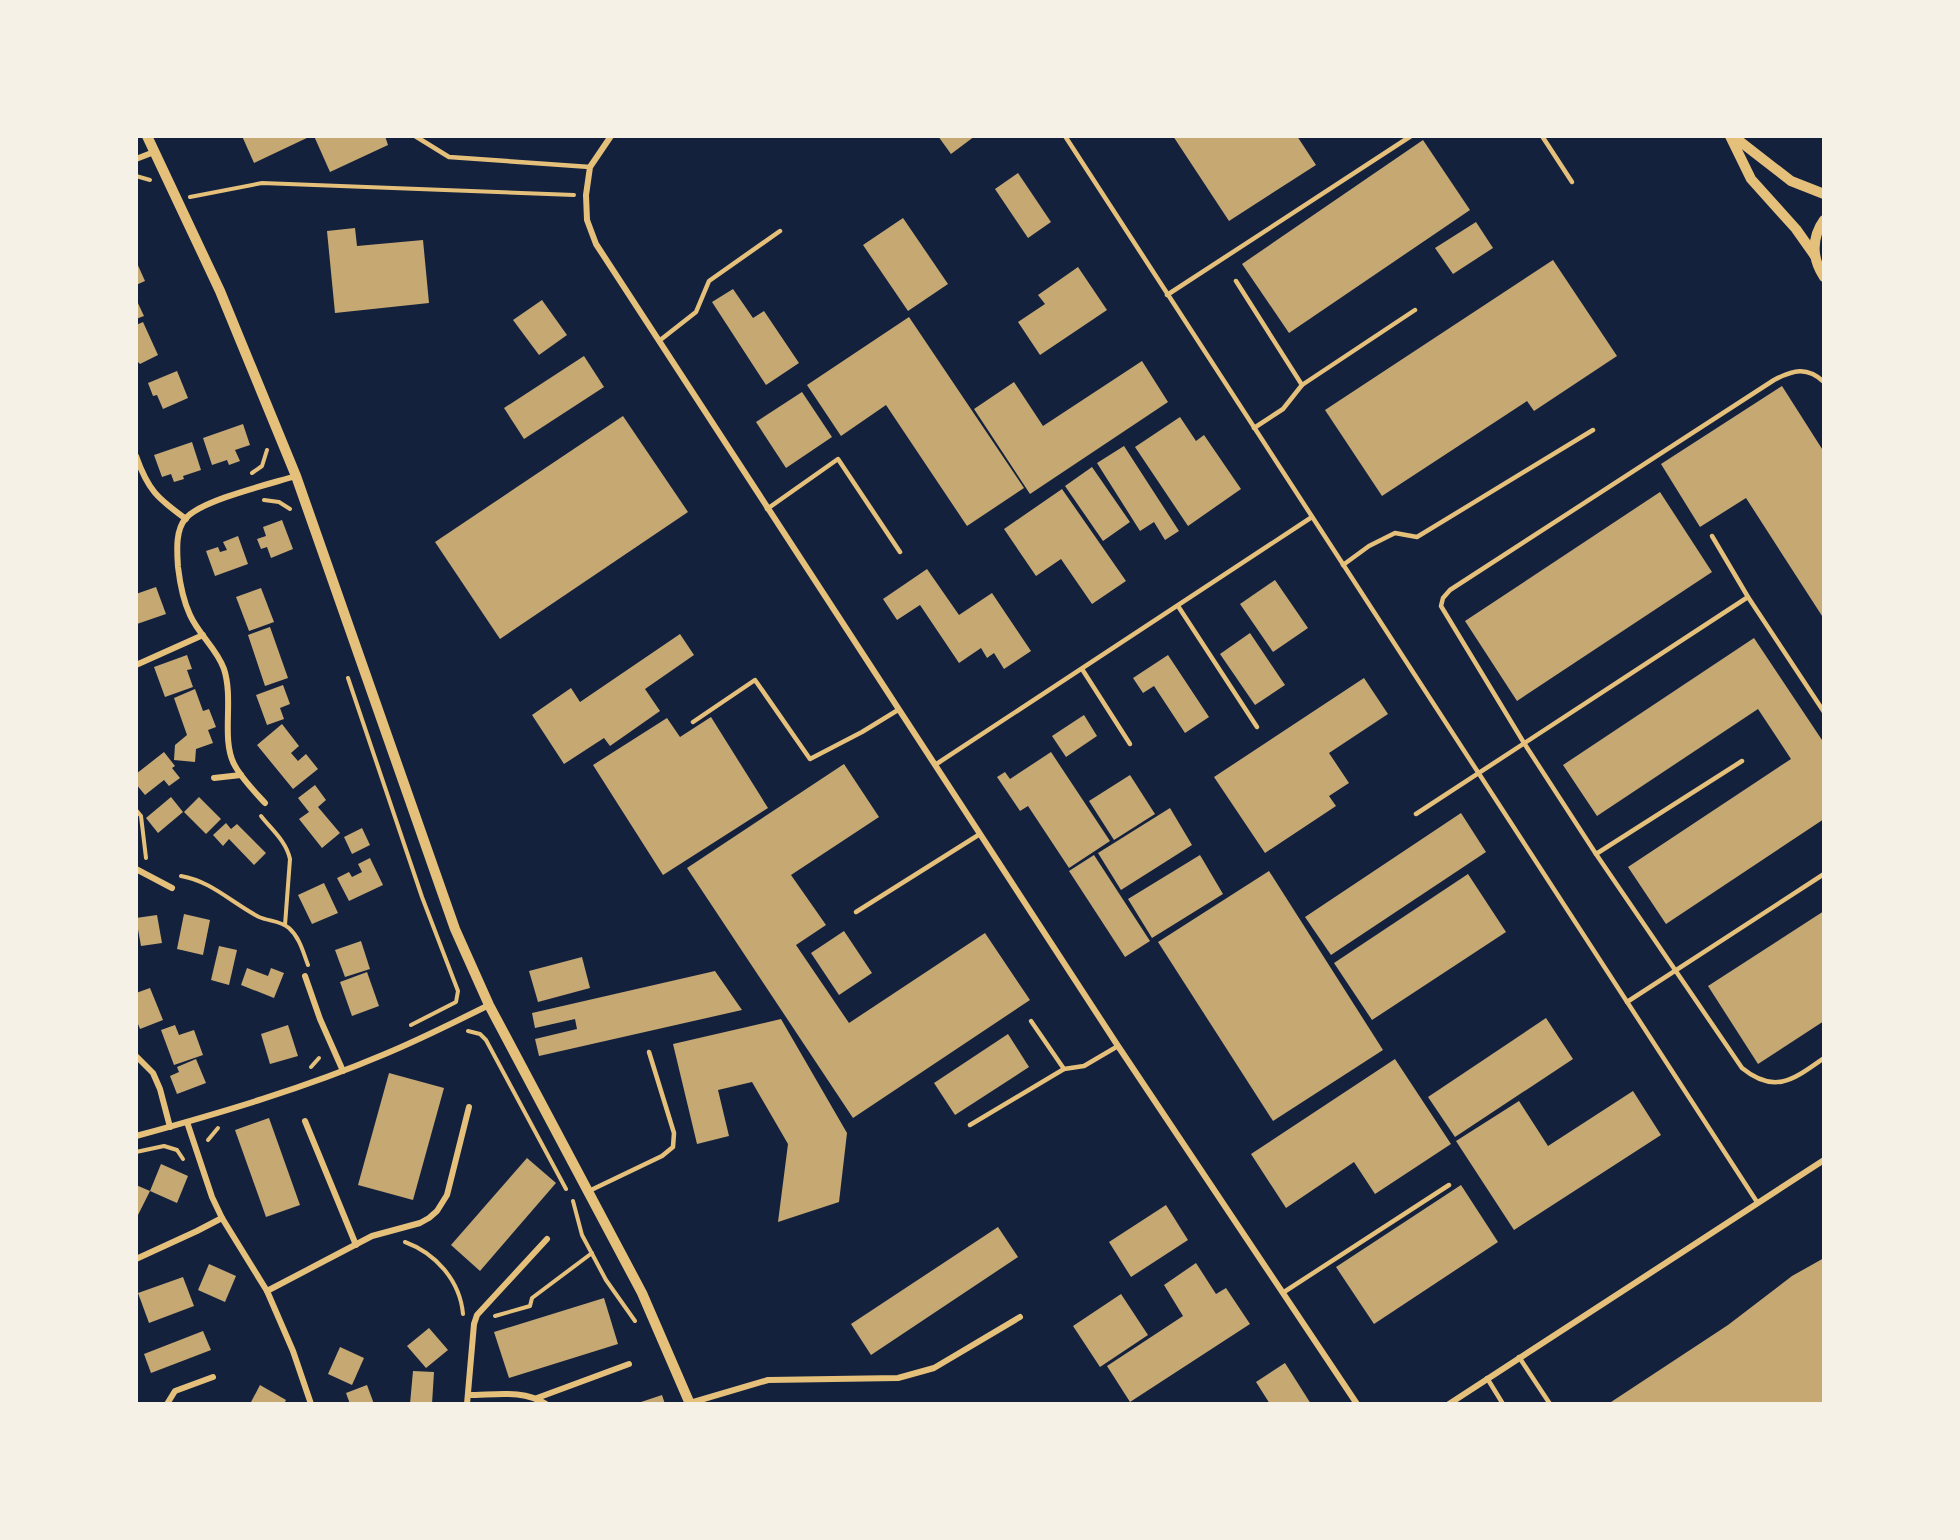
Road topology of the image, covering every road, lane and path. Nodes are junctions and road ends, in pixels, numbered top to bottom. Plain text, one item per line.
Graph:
1 (147, 136) edge
2 (415, 136) edge
3 (611, 136) edge
4 (1411, 136) edge
5 (1542, 136) edge
6 (1732, 136) edge
7 (1065, 137) edge
8 (154, 152) junction
9 (136, 159) edge
10 (590, 167) junction
11 (136, 176) edge
12 (1572, 182) dead end
13 (153, 183) dead end
14 (1824, 194) edge
15 (586, 195) junction
16 (178, 199) junction
17 (1824, 220) edge
18 (780, 231) dead end
19 (1815, 256) junction
20 (1824, 277) edge
21 (1236, 281) dead end
22 (1167, 295) junction
23 (1415, 310) dead end
24 (659, 341) junction
25 (1824, 382) edge
26 (1302, 386) junction
27 (1254, 428) junction
28 (1593, 430) dead end
29 (267, 445) dead end
30 (136, 456) edge
31 (296, 476) junction
32 (243, 477) dead end
33 (261, 500) dead end
34 (767, 509) junction
35 (293, 513) dead end
36 (1312, 517) junction
37 (186, 519) junction
38 (1712, 536) dead end
39 (900, 552) dead end
40 (1343, 564) junction
41 (1748, 597) junction
42 (1178, 606) junction
43 (203, 635) junction
44 (136, 665) edge
45 (1082, 669) junction
46 (347, 677) dead end
47 (1822, 705) edge
48 (898, 710) junction
49 (1824, 712) edge
50 (693, 722) dead end
51 (1257, 728) dead end
52 (1524, 743) junction
53 (1130, 744) dead end
54 (1742, 761) dead end
55 (935, 765) junction
56 (1478, 773) junction
57 (241, 775) junction
58 (214, 778) dead end
59 (265, 803) dead end
60 (136, 810) edge
61 (258, 813) dead end
62 (1416, 814) dead end
63 (980, 834) junction
64 (1596, 854) junction
65 (151, 865) dead end
66 (136, 868) edge
67 (1824, 874) edge
68 (178, 876) dead end
69 (172, 888) dead end
70 (856, 912) dead end
71 (285, 925) junction
72 (309, 968) dead end
73 (1674, 970) junction
74 (305, 976) dead end
75 (1627, 1002) junction
76 (489, 1005) junction
77 (1030, 1021) dead end
78 (408, 1027) dead end
79 (463, 1032) dead end
80 (1118, 1046) junction
81 (649, 1052) dead end
82 (136, 1056) edge
83 (1824, 1058) edge
84 (1064, 1069) junction
85 (343, 1071) junction
86 (469, 1107) dead end
87 (305, 1121) dead end
88 (187, 1122) junction
89 (970, 1125) dead end
90 (220, 1126) dead end
91 (170, 1127) junction
92 (136, 1136) edge
93 (206, 1144) dead end
94 (136, 1152) edge
95 (1824, 1160) edge
96 (185, 1166) dead end
97 (1449, 1185) dead end
98 (589, 1191) junction
99 (1757, 1202) junction
100 (222, 1218) junction
101 (547, 1239) dead end
102 (396, 1241) dead end
103 (356, 1245) junction
104 (592, 1253) junction
105 (136, 1259) edge
106 (267, 1291) junction
107 (1284, 1292) junction
108 (492, 1317) dead end
109 (1020, 1317) dead end
110 (463, 1322) dead end
111 (638, 1325) dead end
112 (1519, 1357) junction
113 (629, 1364) dead end
114 (213, 1377) dead end
115 (1487, 1378) junction
116 (468, 1395) junction
117 (537, 1398) junction
118 (690, 1403) edge
119 (167, 1404) edge
120 (311, 1404) edge
121 (467, 1404) edge
122 (546, 1404) edge
123 (1357, 1404) edge
124 (1449, 1404) edge
125 (1503, 1404) edge
126 (1550, 1404) edge

1 - 8 street
2 - 10 lane
3 - 10 street
4 - 22 lane
5 - 12 lane
6 - 14 street
6 - 19 street
7 - 22 lane
8 - 9 street
8 - 16 street
10 - 15 street
11 - 13 path
15 - 16 path
15 - 24 street
16 - 31 street
17 - 19 street
18 - 24 lane
19 - 20 street
21 - 26 lane
22 - 27 lane
23 - 26 lane
24 - 34 street
25 - 52 lane
26 - 27 lane
27 - 36 lane
28 - 40 lane
29 - 32 path
30 - 37 street
31 - 37 street
31 - 76 street
33 - 35 path
34 - 39 lane
34 - 48 street
36 - 40 lane
36 - 42 lane
37 - 43 street
38 - 41 lane
40 - 56 lane
41 - 47 lane
41 - 52 lane
42 - 45 lane
42 - 51 lane
43 - 44 street
43 - 57 street
45 - 53 lane
45 - 55 lane
46 - 78 path
47 - 49 lane
48 - 50 lane
48 - 55 street
52 - 56 lane
52 - 64 lane
54 - 64 lane
55 - 63 street
56 - 62 lane
56 - 75 lane
57 - 58 street
57 - 59 street
60 - 65 path
61 - 71 path
63 - 70 lane
63 - 80 street
64 - 73 lane
66 - 69 street
67 - 73 lane
68 - 71 path
71 - 72 path
73 - 75 lane
73 - 83 lane
74 - 85 street
75 - 99 lane
76 - 85 street
76 - 98 street
77 - 84 lane
79 - 104 path
80 - 84 lane
80 - 107 street
81 - 98 lane
82 - 91 street
84 - 89 lane
85 - 88 street
86 - 103 street
87 - 103 street
88 - 91 street
88 - 100 street
90 - 93 path
91 - 92 street
94 - 96 path
95 - 99 street
97 - 107 lane
98 - 118 street
99 - 112 street
100 - 105 street
100 - 106 street
101 - 116 street
102 - 110 path
103 - 106 street
104 - 108 path
104 - 111 path
106 - 120 street
107 - 123 street
109 - 118 street
112 - 115 street
112 - 126 lane
113 - 117 street
114 - 119 street
115 - 124 street
115 - 125 lane
116 - 117 street
116 - 121 street
117 - 122 street

